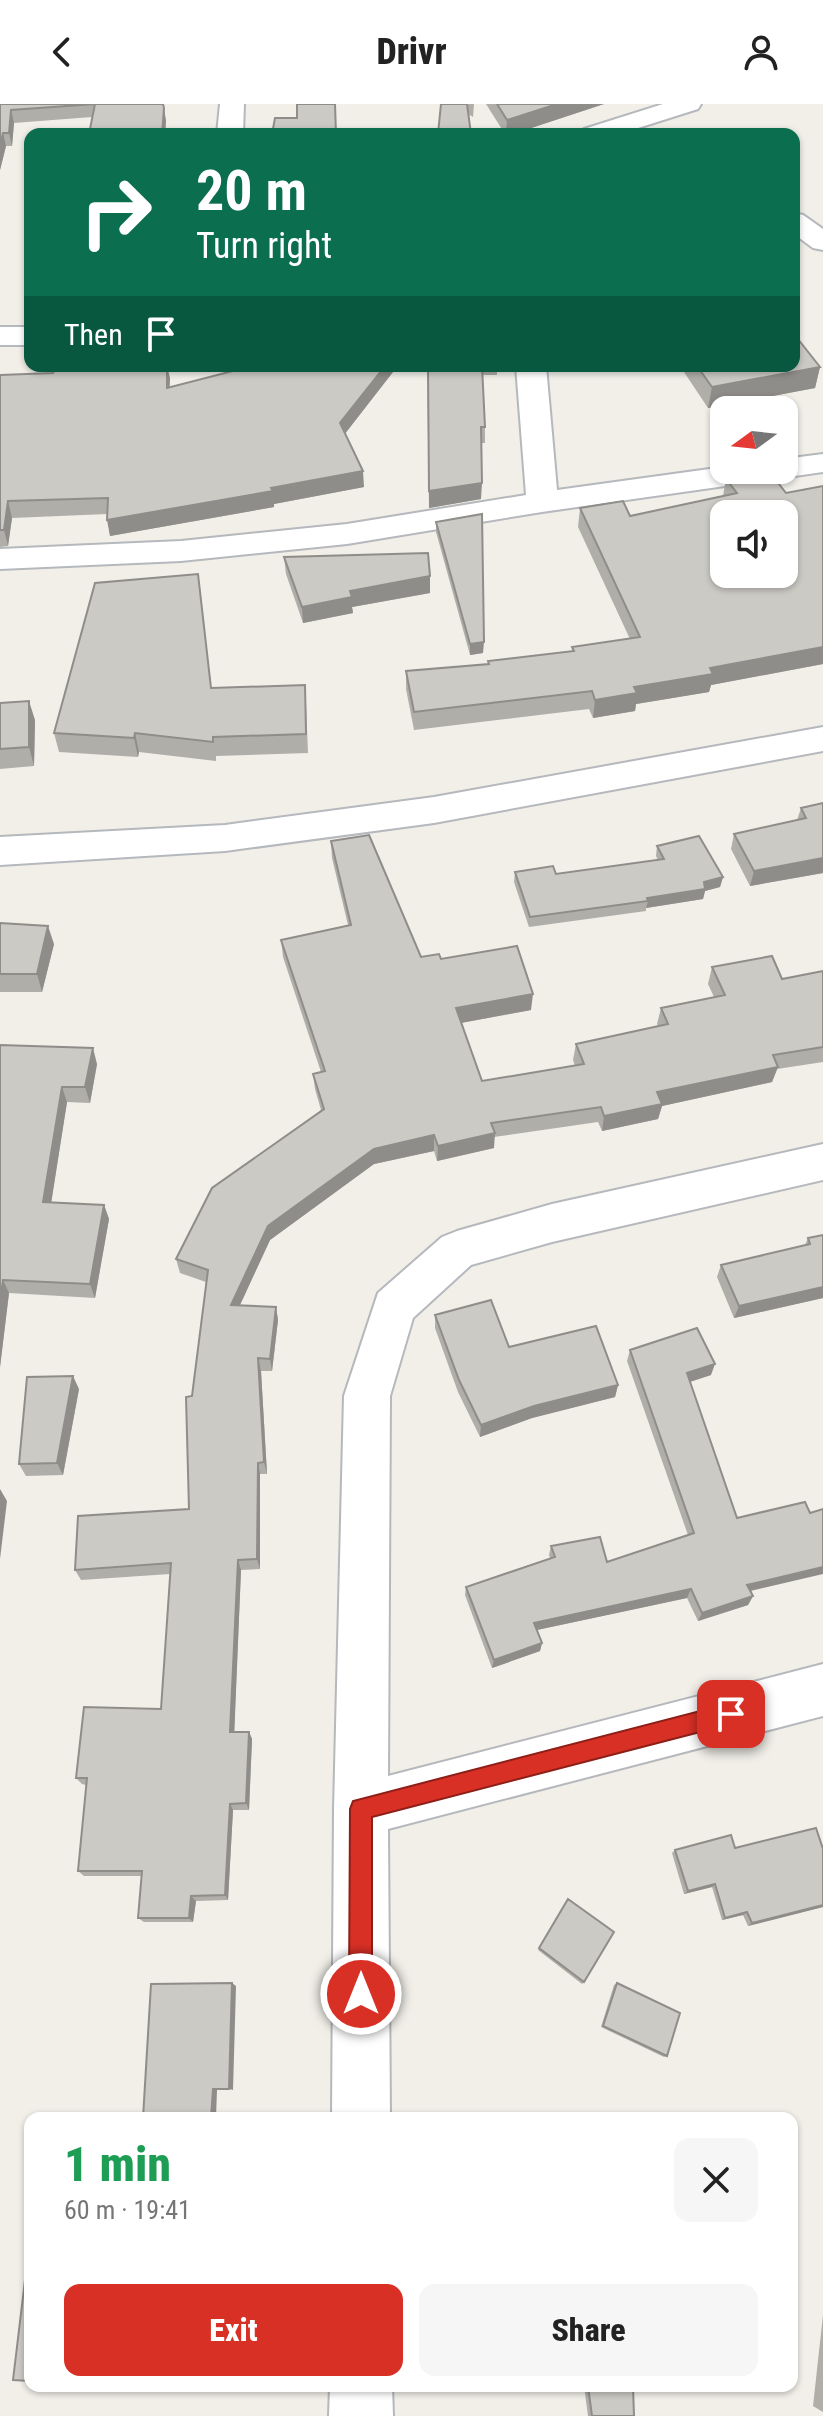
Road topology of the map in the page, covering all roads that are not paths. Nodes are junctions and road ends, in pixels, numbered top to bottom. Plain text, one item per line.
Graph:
1 (232, 104) edge
2 (689, 104) edge
3 (653, 114) junction
4 (230, 128) edge
5 (611, 128) edge
6 (671, 128) edge
7 (800, 225) edge
8 (823, 242) edge
9 (0, 336) edge
10 (24, 336) edge
11 (531, 372) edge
12 (823, 463) edge
13 (798, 466) edge
14 (710, 479) edge
15 (542, 502) junction
16 (0, 559) edge
17 (823, 739) edge
18 (0, 851) edge
19 (823, 1162) edge
20 (823, 1690) edge
21 (361, 1809) junction
22 (361, 2112) edge
23 (361, 2392) edge
24 (361, 2416) edge

1 - 4 street
2 - 3 street
3 - 5 street
3 - 6 street
7 - 8 street
9 - 10 street
11 - 15 street
12 - 13 street
14 - 15 street
15 - 16 street
17 - 18 street
19 - 21 street
20 - 21 street
21 - 22 street
23 - 24 street

